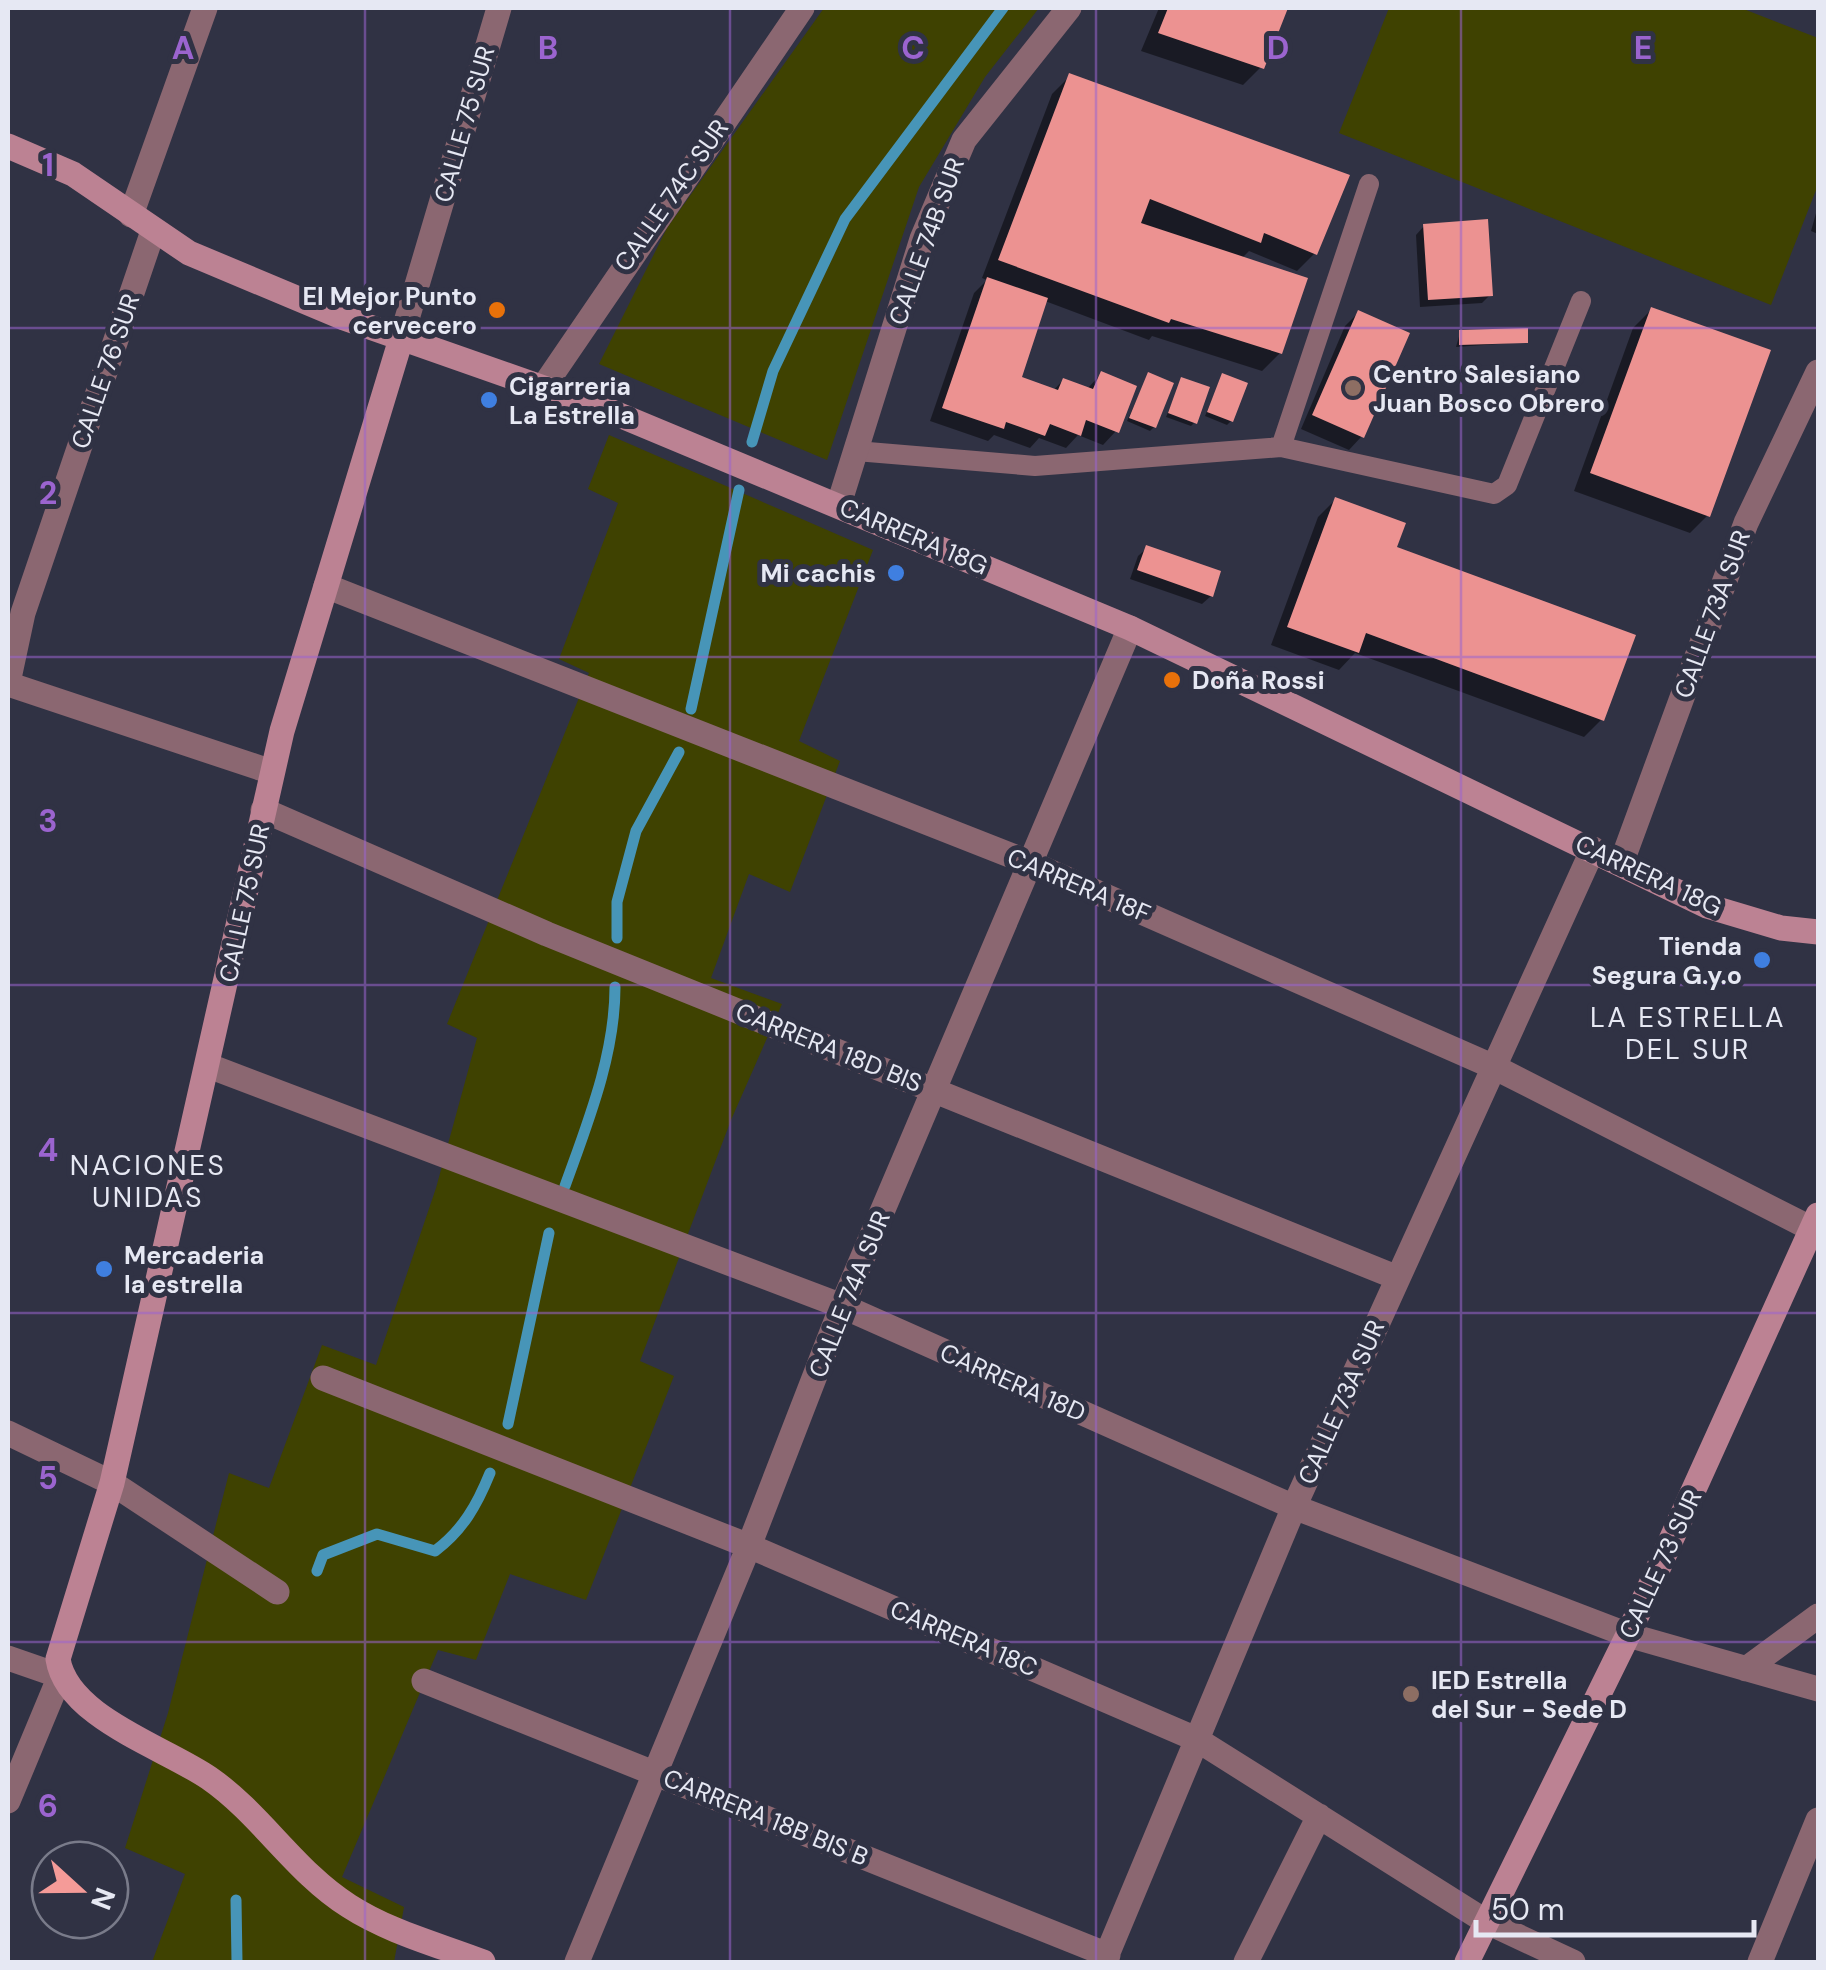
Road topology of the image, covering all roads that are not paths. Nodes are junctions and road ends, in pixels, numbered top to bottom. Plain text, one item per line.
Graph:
1 (205, 8) edge
2 (499, 8) edge
3 (802, 8) edge
4 (1069, 8) edge
5 (8, 146) edge
6 (1368, 184) dead end
7 (131, 216) junction
8 (153, 231) junction
9 (1581, 301) dead end
10 (401, 339) junction
11 (1818, 372) edge
12 (544, 386) junction
13 (1281, 447) junction
14 (856, 452) junction
15 (839, 504) junction
16 (326, 586) junction
17 (1130, 628) junction
18 (8, 683) edge
19 (272, 772) junction
20 (263, 810) junction
21 (1593, 848) junction
22 (1030, 863) junction
23 (1621, 864) junction
24 (1818, 932) edge
25 (209, 1066) junction
26 (1494, 1067) junction
27 (934, 1089) junction
28 (1815, 1222) edge
29 (1810, 1259) edge
30 (1398, 1278) junction
31 (842, 1306) junction
32 (322, 1378) dead end
33 (8, 1433) edge
34 (112, 1484) junction
35 (1294, 1507) junction
36 (749, 1546) junction
37 (277, 1592) dead end
38 (1818, 1616) edge
39 (1628, 1636) junction
40 (8, 1658) edge
41 (1746, 1669) junction
42 (60, 1676) junction
43 (424, 1681) dead end
44 (1818, 1689) edge
45 (1196, 1739) junction
46 (657, 1773) junction
47 (8, 1800) edge
48 (1319, 1816) junction
49 (1818, 1820) edge
50 (1485, 1922) junction
51 (1106, 1959) edge
52 (482, 1962) edge
53 (577, 1962) edge
54 (1246, 1962) edge
55 (1467, 1962) edge
56 (1572, 1962) edge
57 (1760, 1962) edge

1 - 7 street
2 - 10 street, CALLE 75 SUR
3 - 12 street, CALLE 74C SUR
4 - 14 street, CALLE 74B SUR
5 - 7 street, CARRERA 18G
6 - 13 lane
7 - 8 street, CARRERA 18G
8 - 10 street, CARRERA 18G
8 - 18 street, CALLE 76 SUR
9 - 13 lane
10 - 12 street, CARRERA 18G
10 - 16 street, CALLE 75 SUR
11 - 23 street, CALLE 73A SUR
12 - 15 street, CARRERA 18G
13 - 14 lane
14 - 15 street, CALLE 74B SUR
15 - 17 street, CARRERA 18G
16 - 19 street, CALLE 75 SUR
16 - 22 street, CARRERA 18F
17 - 21 street, CARRERA 18G
17 - 22 street, CALLE 74A SUR
18 - 19 street
19 - 20 street, CALLE 75 SUR
20 - 25 street, CALLE 75 SUR
20 - 27 street, CARRERA 18D BIS
21 - 23 street, CARRERA 18G
21 - 26 street, CALLE 73A SUR
22 - 26 street, CARRERA 18F
22 - 27 street, CALLE 74A SUR
23 - 24 street, CARRERA 18G
25 - 31 street, CARRERA 18D
25 - 34 street, CALLE 75 SUR
26 - 28 street, CARRERA 18F
26 - 30 street, CALLE 73A SUR
27 - 30 street, CARRERA 18D BIS
27 - 31 street, CALLE 74A SUR
28 - 29 street, CALLE 73 SUR
29 - 39 street, CALLE 73 SUR
30 - 35 street, CALLE 73A SUR
31 - 35 street, CARRERA 18D
31 - 36 street, CALLE 74A SUR
32 - 36 street, CARRERA 18C
33 - 34 street
34 - 37 street
34 - 42 street, CALLE 75 SUR
35 - 39 street, CARRERA 18D
35 - 45 street, CALLE 73A SUR
36 - 45 street, CARRERA 18C
36 - 46 street, CALLE 74A SUR
38 - 41 street
39 - 41 street, CARRERA 18D
39 - 50 street, CALLE 73 SUR
40 - 42 street
41 - 44 street, CARRERA 18D
42 - 47 street, CALLE 75 SUR
42 - 52 street
43 - 46 street, CARRERA 18B BIS B
45 - 48 street, CARRERA 18C
45 - 51 street, CALLE 73A SUR
46 - 51 street, CARRERA 18B BIS B
46 - 53 street, CALLE 74A SUR
48 - 50 street, CARRERA 18C
48 - 54 street
49 - 57 street
50 - 55 street, CALLE 73 SUR
50 - 56 street, CARRERA 18C

